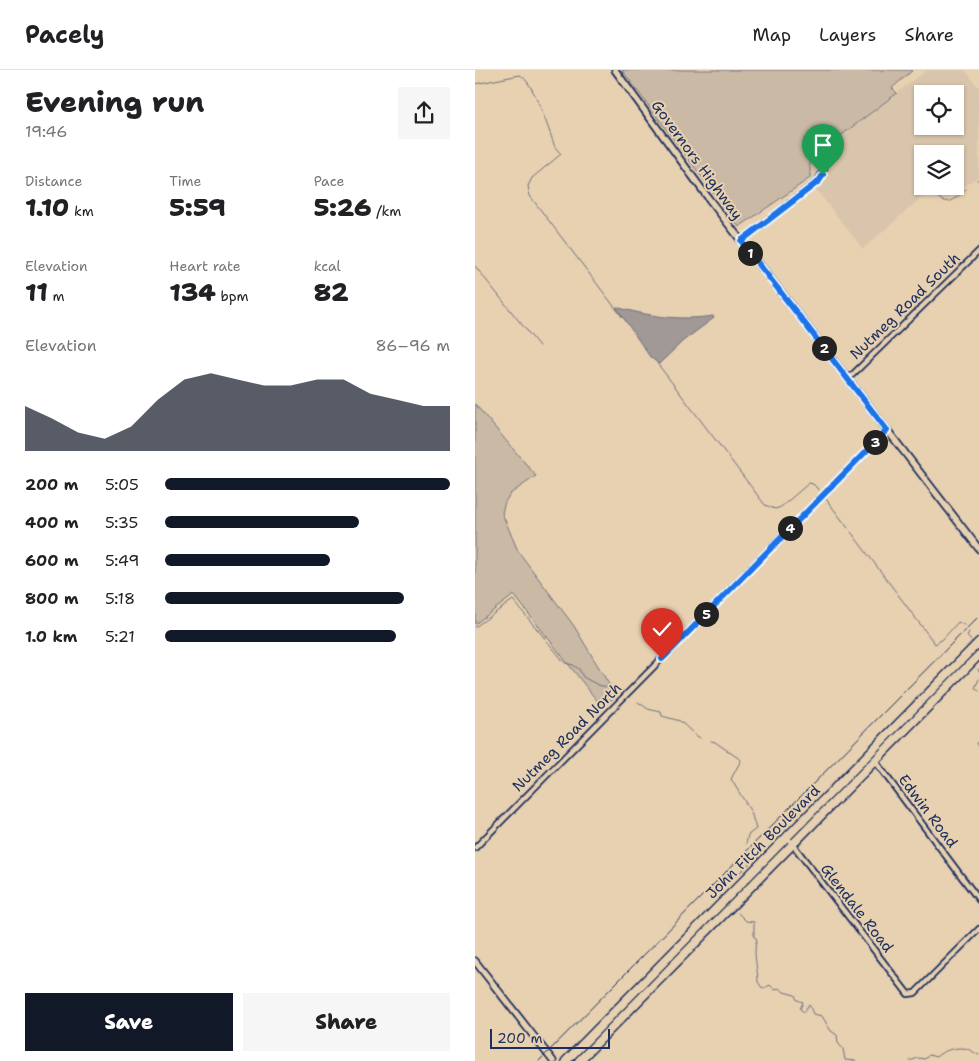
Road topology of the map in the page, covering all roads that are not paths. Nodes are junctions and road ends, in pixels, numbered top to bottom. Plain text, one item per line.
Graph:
1 (615, 70) edge
2 (824, 169) dead end
3 (741, 241) junction
4 (979, 250) edge
5 (848, 379) junction
6 (887, 430) junction
7 (979, 549) edge
8 (979, 642) edge
9 (979, 655) edge
10 (875, 761) junction
11 (787, 837) junction
12 (793, 844) junction
13 (475, 848) edge
14 (979, 900) edge
15 (979, 929) edge
16 (475, 961) edge
17 (553, 1061) edge
18 (566, 1061) edge
19 (579, 1061) edge

1 - 3 street, Governors Highway
2 - 3 street
3 - 5 street, Governors Highway
4 - 5 street, Nutmeg Road South
5 - 6 street, Governors Highway
6 - 7 street, Governors Highway
6 - 13 street, Nutmeg Road North
8 - 11 highway, John Fitch Boulevard
9 - 10 highway, John Fitch Boulevard
10 - 12 highway, John Fitch Boulevard
10 - 14 street, Edwin Road
11 - 12 street, Glendale Road
11 - 18 highway, John Fitch Boulevard
12 - 15 street, Glendale Road
12 - 19 highway, John Fitch Boulevard
16 - 17 street

